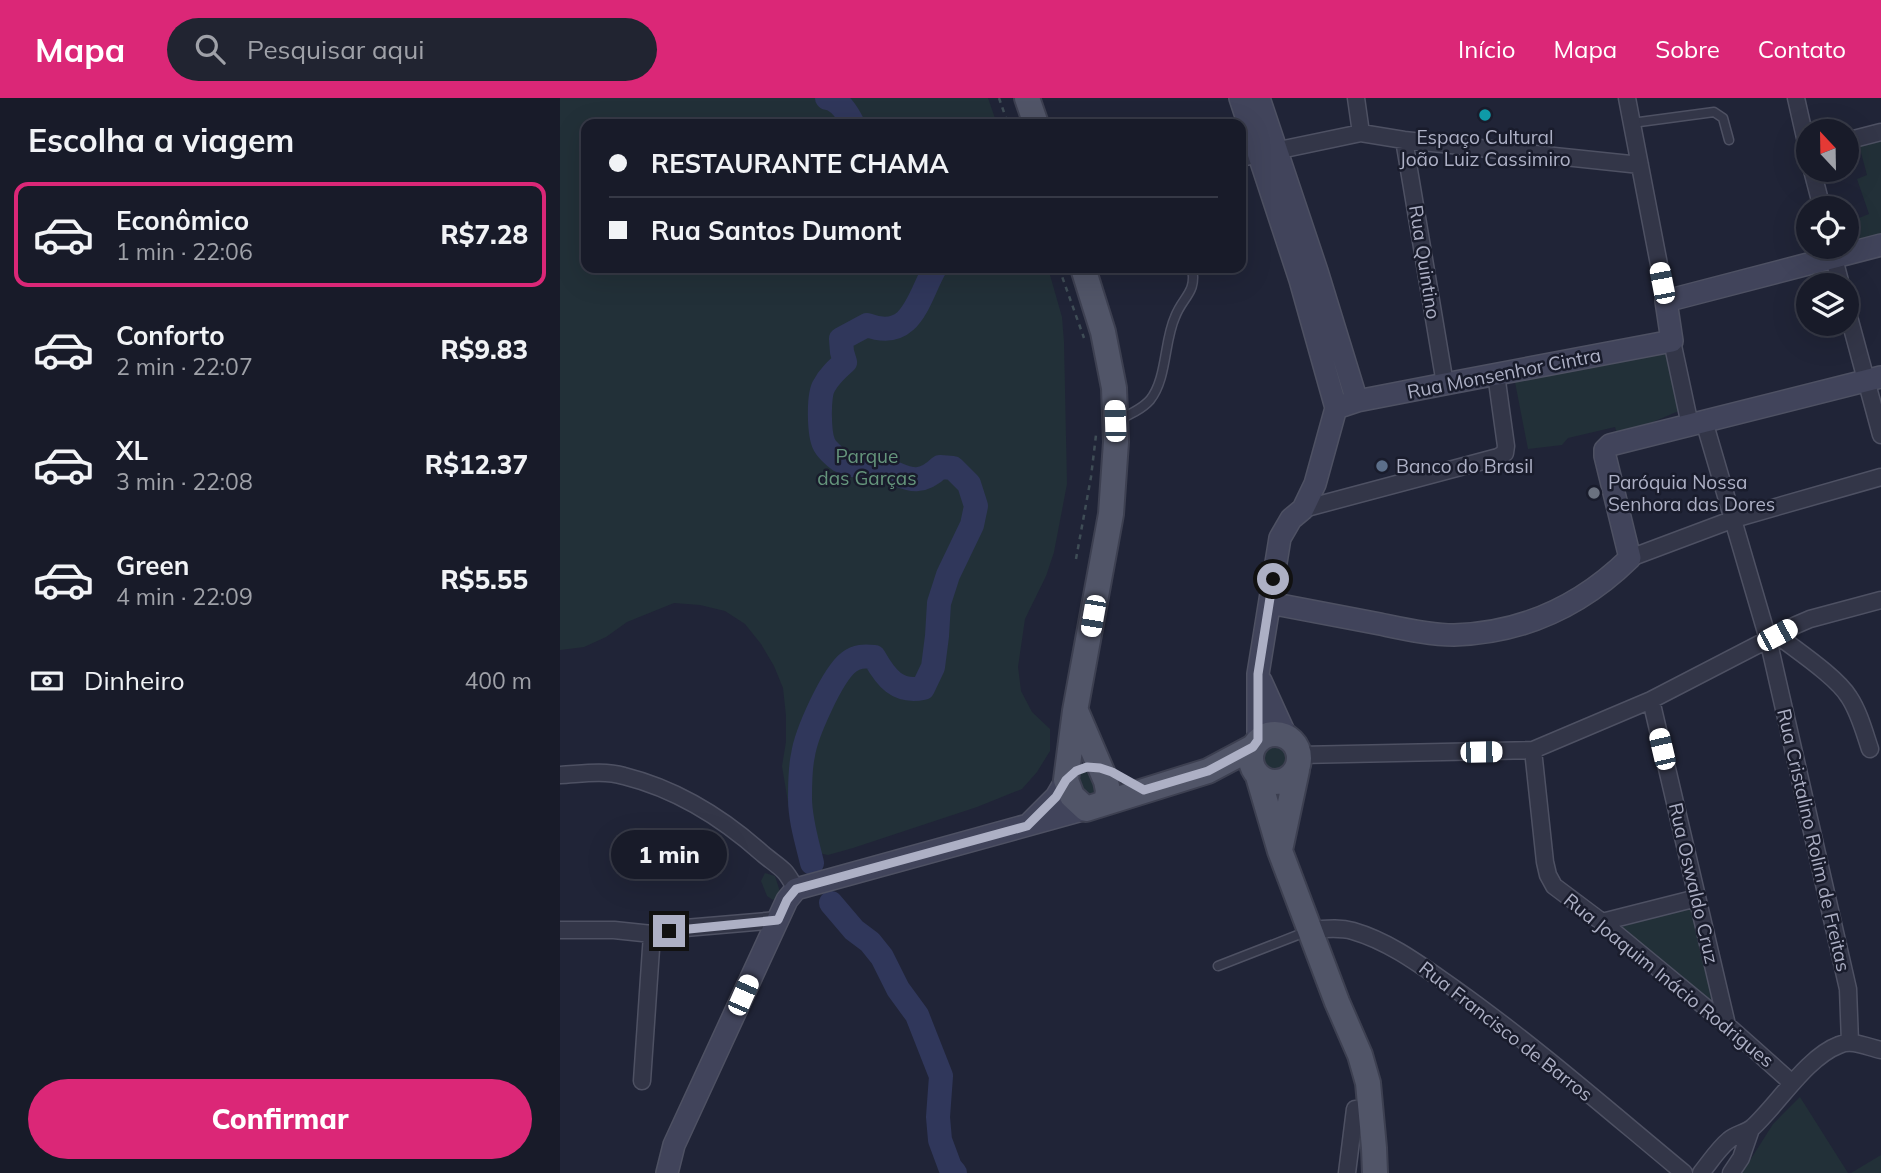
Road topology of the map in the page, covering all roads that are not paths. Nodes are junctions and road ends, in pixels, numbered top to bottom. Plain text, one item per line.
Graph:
1 (1027, 98) edge
2 (1240, 98) edge
3 (1259, 98) edge
4 (1356, 98) edge
5 (1628, 98) edge
6 (1796, 98) edge
7 (1034, 119) edge
8 (1801, 119) edge
9 (1632, 123) junction
10 (1881, 132) edge
11 (1361, 133) junction
12 (1859, 138) edge
13 (1404, 139) junction
14 (1729, 140) dead end
15 (1258, 154) edge
16 (1640, 165) junction
17 (1881, 245) edge
18 (1859, 248) edge
19 (1808, 259) edge
20 (1085, 273) edge
21 (1193, 273) edge
22 (1666, 301) junction
23 (1857, 336) edge
24 (1672, 341) junction
25 (1496, 374) junction
26 (1873, 379) edge
27 (1445, 384) junction
28 (1347, 405) junction
29 (1697, 423) junction
30 (1106, 426) junction
31 (1881, 435) edge
32 (1881, 477) edge
33 (1303, 509) junction
34 (1734, 519) junction
35 (1630, 558) junction
36 (1881, 600) edge
37 (1270, 603) junction
38 (1772, 637) junction
39 (1258, 674) junction
40 (1651, 700) junction
41 (1075, 710) junction
42 (1870, 749) dead end
43 (1533, 751) junction
44 (1295, 754) junction
45 (1256, 758) junction
46 (1100, 768) junction
47 (560, 775) edge
48 (1066, 780) junction
49 (1144, 790) junction
50 (1096, 805) junction
51 (1027, 826) junction
52 (1280, 850) junction
53 (796, 889) junction
54 (1697, 898) junction
55 (778, 920) junction
56 (1602, 922) junction
57 (560, 930) edge
58 (1311, 930) junction
59 (652, 934) junction
60 (1218, 967) dead end
61 (1337, 1002) junction
62 (1727, 1025) junction
63 (1850, 1042) junction
64 (1881, 1050) edge
65 (642, 1081) dead end
66 (1792, 1083) junction
67 (1751, 1129) junction
68 (1361, 1167) edge
69 (667, 1173) edge
70 (1684, 1173) edge
71 (1701, 1173) edge
72 (1731, 1173) edge

1 - 7 main road
2 - 15 main road
3 - 15 main road
4 - 11 street
5 - 9 street
6 - 8 street
9 - 14 lane
9 - 16 street
10 - 12 street
11 - 13 street
11 - 15 street
13 - 16 street
13 - 27 street, Rua Quintino
15 - 28 main road
16 - 22 street
17 - 18 main road
19 - 22 main road
20 - 30 main road
21 - 30 lane
22 - 24 main road
23 - 26 street
24 - 25 main road, Rua Monsenhor Cintra
24 - 29 street, Rua Cristalino Rolim de Freitas
25 - 27 main road, Rua Monsenhor Cintra
25 - 33 street
26 - 29 main road
26 - 31 street
27 - 28 main road, Rua Monsenhor Cintra
28 - 33 main road
29 - 34 street, Rua Cristalino Rolim de Freitas
29 - 35 main road
30 - 41 main road
32 - 34 street
33 - 37 main road
34 - 35 street
34 - 38 street, Rua Cristalino Rolim de Freitas
35 - 37 main road
36 - 38 street
37 - 39 main road
38 - 40 street
38 - 42 street
38 - 63 street, Rua Cristalino Rolim de Freitas
39 - 44 main road
39 - 45 main road
40 - 43 street
40 - 54 street, Rua Oswaldo Cruz
41 - 46 main road
41 - 48 main road
43 - 44 street
43 - 56 street, Rua Joaquim Inácio Rodrigues
44 - 45 main road
44 - 45 main road
44 - 52 main road
45 - 49 main road
45 - 52 main road
46 - 48 main road
46 - 49 main road
46 - 50 main road
47 - 53 street
48 - 50 main road
48 - 51 main road
49 - 50 main road
50 - 51 main road
51 - 53 main road
52 - 58 main road
53 - 55 main road
54 - 56 street
54 - 62 street, Rua Oswaldo Cruz
55 - 59 street
55 - 69 main road
56 - 62 street, Rua Joaquim Inácio Rodrigues
57 - 59 street
58 - 60 lane
58 - 61 main road
58 - 70 street, Rua Francisco de Barros
59 - 65 street
61 - 68 main road
61 - 68 main road
62 - 66 street, Rua Joaquim Inácio Rodrigues
63 - 64 street
63 - 66 street
66 - 67 street
67 - 71 street
67 - 72 street

